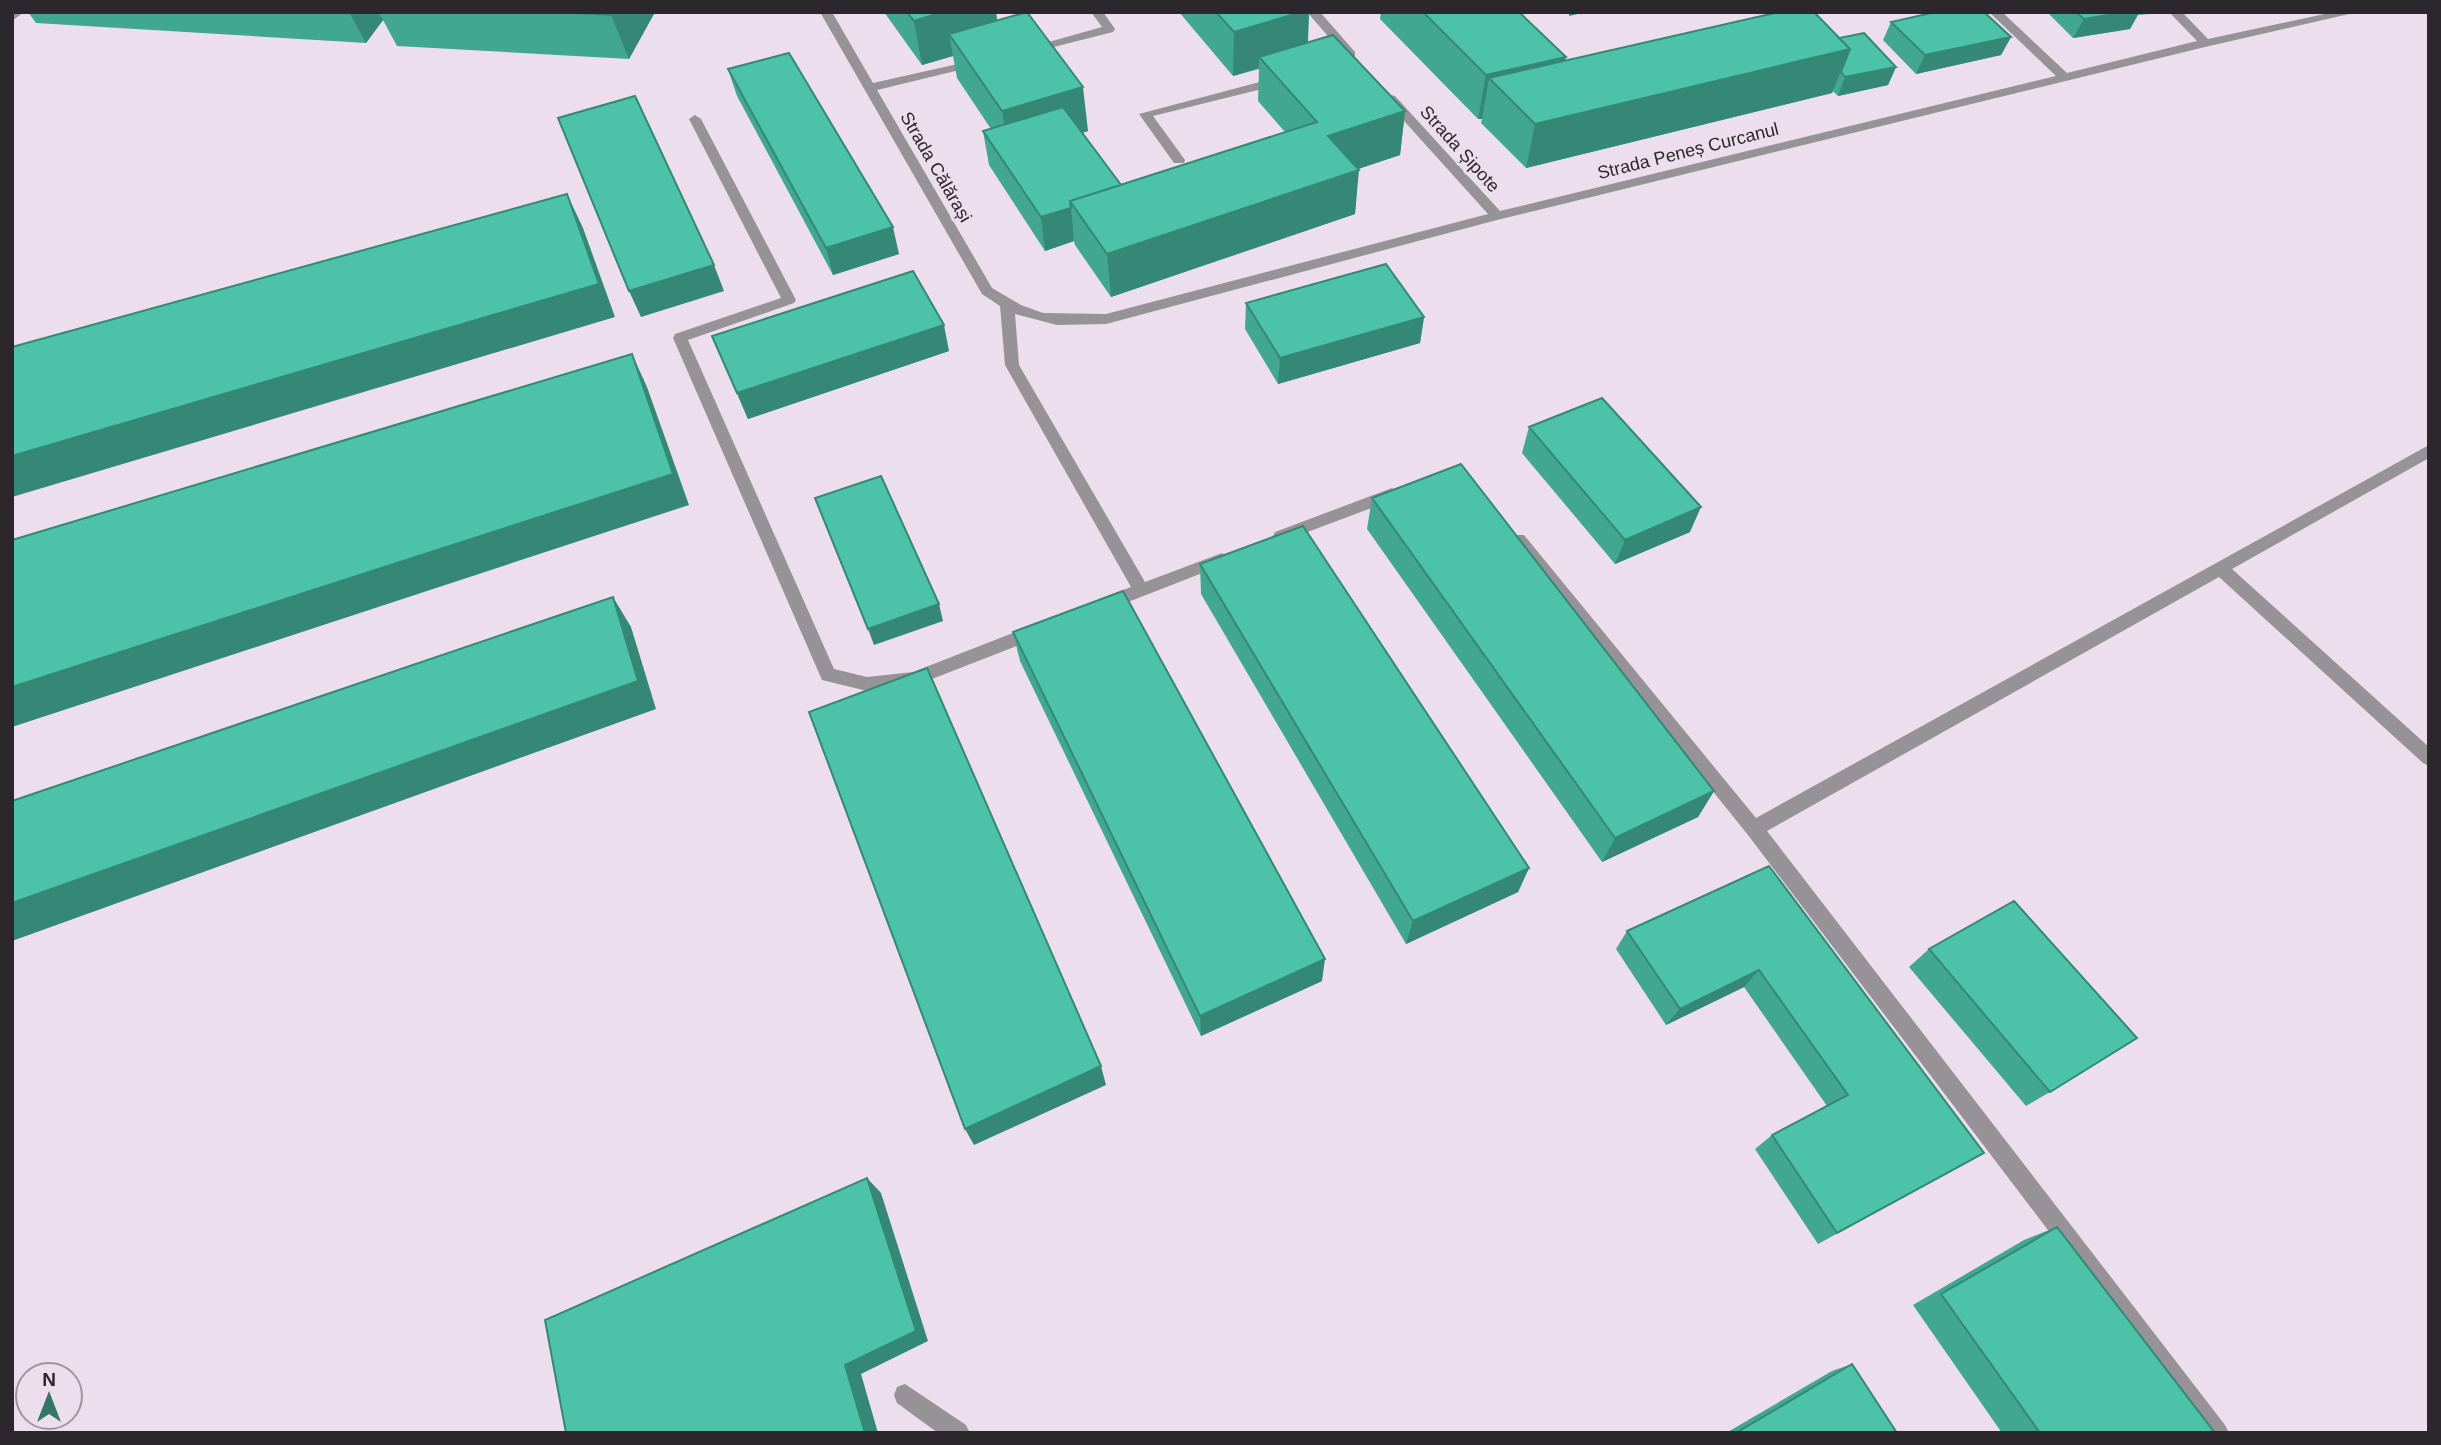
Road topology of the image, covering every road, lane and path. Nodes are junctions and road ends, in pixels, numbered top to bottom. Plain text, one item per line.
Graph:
1 (18, 12) edge
2 (827, 12) edge
3 (1097, 12) edge
4 (1313, 12) edge
5 (1995, 12) edge
6 (2175, 12) edge
7 (2352, 12) edge
8 (12, 18) edge
9 (2205, 43) junction
10 (1016, 52) edge
11 (990, 59) edge
12 (1350, 63) edge
13 (2064, 77) junction
14 (1290, 78) edge
15 (870, 88) junction
16 (1385, 92) edge
17 (695, 119) dead end
18 (1179, 159) dead end
19 (1497, 216) junction
20 (1007, 306) junction
21 (1035, 318) joint
22 (2429, 451) edge
23 (1409, 487) edge
24 (1503, 521) edge
25 (1269, 541) edge
26 (1243, 551) edge
27 (2221, 569) junction
28 (1141, 590) junction
29 (1090, 610) edge
30 (1053, 625) edge
31 (2429, 758) edge
32 (1755, 829) junction
33 (905, 1395) dead end
34 (958, 1433) edge
35 (2217, 1433) edge

1 - 8 street
2 - 15 street, Strada Călărași
3 - 10 street
4 - 12 street
5 - 13 street
6 - 9 street
7 - 9 street, Strada Peneș Curcanul
9 - 13 street, Strada Peneș Curcanul
11 - 15 street
13 - 19 street, Strada Peneș Curcanul
14 - 18 street
15 - 20 street, Strada Călărași
16 - 19 street, Strada Șipote
17 - 30 street
19 - 21 street, Strada Peneș Curcanul
20 - 21 street, Strada Călărași
20 - 28 street
22 - 27 street
23 - 25 street
24 - 32 street
26 - 28 street
27 - 31 street
27 - 32 street
28 - 29 street
32 - 35 street
33 - 34 street

